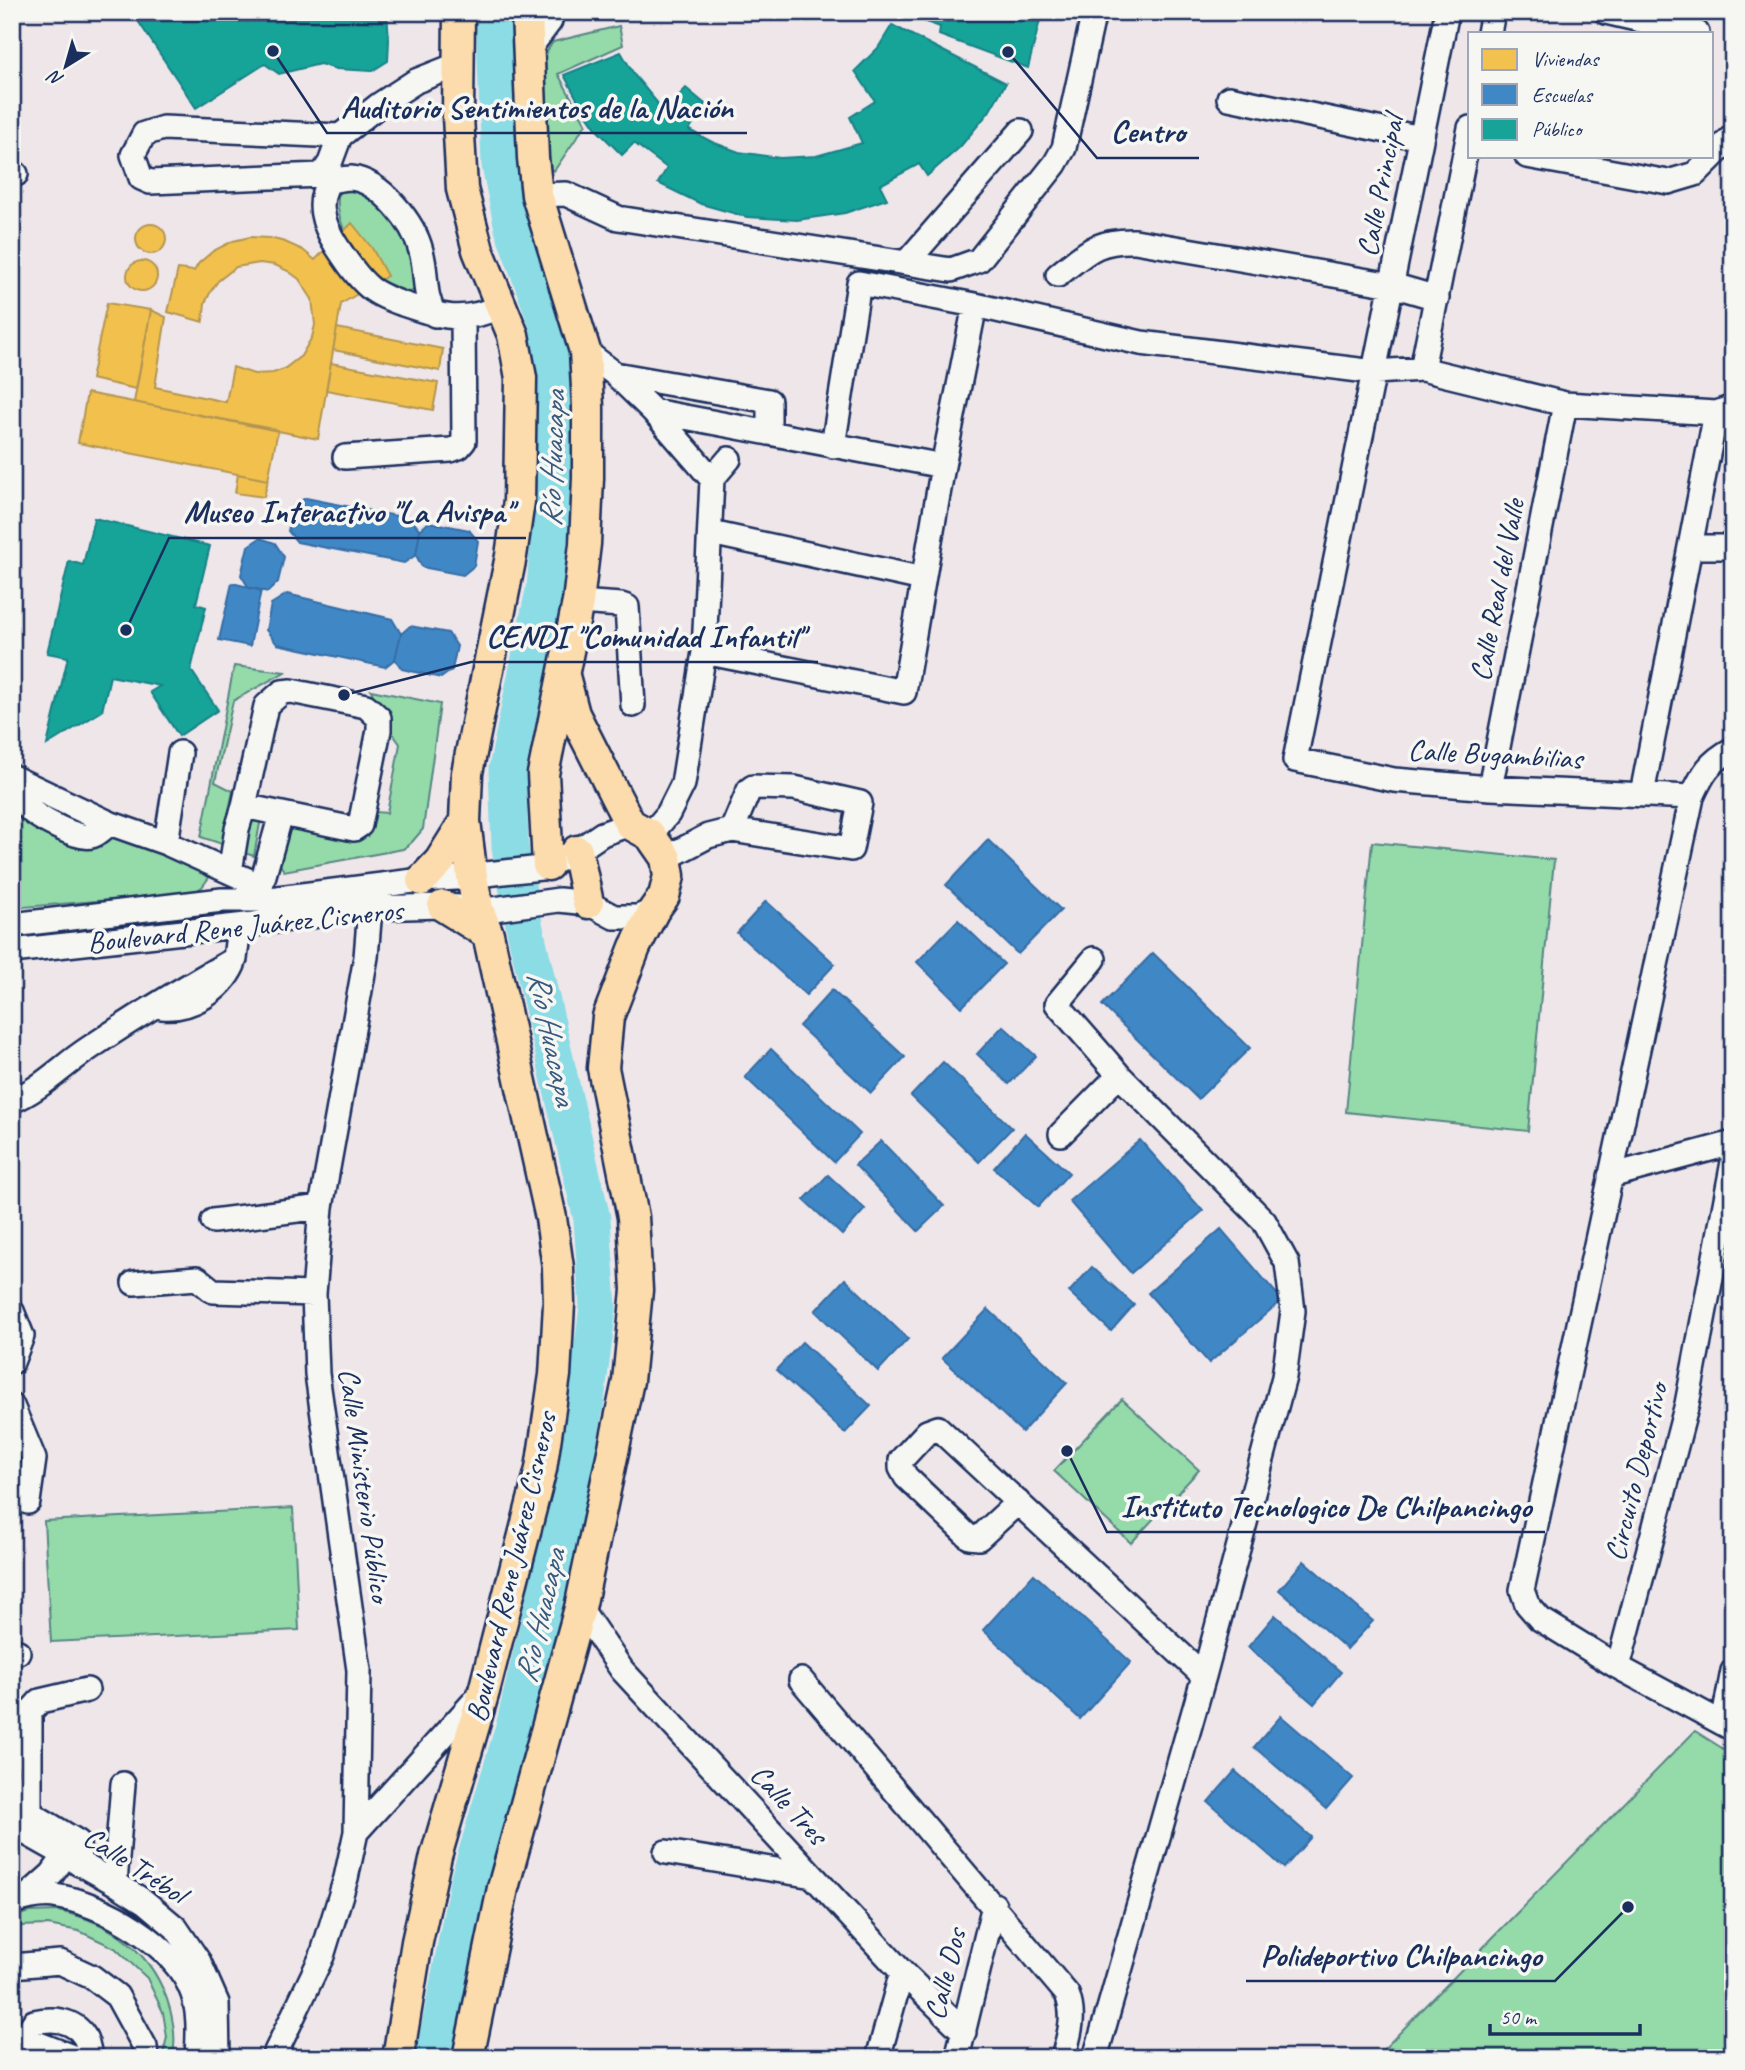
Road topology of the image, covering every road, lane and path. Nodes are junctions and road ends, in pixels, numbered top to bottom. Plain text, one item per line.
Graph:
1 (459, 12) edge
2 (527, 12) edge
3 (551, 12) edge
4 (1094, 12) edge
5 (1447, 12) edge
6 (1493, 12) edge
7 (1605, 12) edge
8 (1489, 32) edge
9 (1692, 32) edge
10 (529, 49) junction
11 (460, 64) junction
12 (1230, 98) dead end
13 (1021, 131) dead end
14 (340, 136) junction
15 (1733, 136) edge
16 (1422, 138) junction
17 (1468, 144) edge
18 (1714, 155) edge
19 (1538, 158) edge
20 (1711, 158) edge
21 (325, 178) junction
22 (537, 195) junction
23 (906, 263) junction
24 (1058, 275) dead end
25 (1392, 285) junction
26 (1437, 298) junction
27 (975, 305) junction
28 (501, 306) junction
29 (435, 315) junction
30 (463, 317) junction
31 (585, 351) junction
32 (1422, 369) junction
33 (1375, 372) junction
34 (614, 374) junction
35 (1565, 404) junction
36 (1724, 410) edge
37 (653, 411) junction
38 (769, 433) junction
39 (833, 446) junction
40 (345, 457) dead end
41 (729, 458) dead end
42 (943, 466) junction
43 (712, 480) junction
44 (711, 533) junction
45 (1691, 547) junction
46 (1733, 547) edge
47 (923, 579) junction
48 (578, 602) junction
49 (704, 652) junction
50 (564, 677) junction
51 (633, 705) dead end
52 (1733, 749) edge
53 (180, 753) dead end
54 (1295, 760) joint
55 (12, 777) edge
56 (1490, 788) junction
57 (1642, 793) junction
58 (1692, 797) junction
59 (243, 810) junction
60 (280, 818) junction
61 (465, 821) junction
62 (732, 830) junction
63 (649, 839) junction
64 (166, 843) junction
65 (577, 851) junction
66 (544, 866) junction
67 (230, 872) junction
68 (479, 876) junction
69 (422, 880) junction
70 (262, 893) junction
71 (588, 903) junction
72 (443, 906) joint
73 (370, 908) junction
74 (654, 910) junction
75 (487, 918) junction
76 (12, 925) edge
77 (239, 926) junction
78 (12, 951) edge
79 (1094, 958) dead end
80 (1119, 1074) junction
81 (12, 1101) edge
82 (1061, 1134) dead end
83 (1733, 1143) edge
84 (1733, 1162) edge
85 (1610, 1176) junction
86 (321, 1207) junction
87 (213, 1221) dead end
88 (134, 1283) dead end
89 (314, 1294) junction
90 (12, 1311) edge
91 (12, 1362) edge
92 (12, 1406) edge
93 (28, 1502) dead end
94 (1018, 1502) junction
95 (580, 1608) junction
96 (1618, 1667) junction
97 (1733, 1671) edge
98 (1204, 1676) junction
99 (801, 1679) dead end
100 (87, 1690) dead end
101 (484, 1691) junction
102 (1728, 1726) edge
103 (123, 1784) dead end
104 (23, 1823) edge
105 (356, 1832) junction
106 (666, 1852) dead end
107 (72, 1860) junction
108 (813, 1876) junction
109 (115, 1883) junction
110 (19, 1900) edge
111 (994, 1905) junction
112 (12, 1966) edge
113 (902, 1972) junction
114 (964, 2032) junction
115 (75, 2058) edge
116 (90, 2058) edge
117 (146, 2058) edge
118 (197, 2058) edge
119 (218, 2058) edge
120 (273, 2058) edge
121 (398, 2058) edge
122 (468, 2058) edge
123 (878, 2058) edge
124 (957, 2058) edge
125 (1063, 2058) edge
126 (1095, 2058) edge

1 - 11 main road, Boulevard Rene Juárez Cisneros
2 - 10 main road
3 - 10 street
4 - 23 street
5 - 16 street, Calle Principal
6 - 8 street
7 - 9 street
10 - 22 main road
11 - 14 street
11 - 28 main road, Boulevard Rene Juárez Cisneros
12 - 16 street
13 - 23 street
14 - 21 street
14 - 21 street
15 - 18 street
16 - 25 street, Calle Principal
17 - 26 street
19 - 20 street
21 - 29 street
21 - 29 street
22 - 23 street
22 - 31 main road
24 - 25 street
25 - 26 street
25 - 33 street, Calle Principal
26 - 32 street
27 - 33 street
27 - 39 street
27 - 42 street
28 - 30 street
28 - 61 main road, Boulevard Rene Juárez Cisneros
29 - 30 street
30 - 40 street
31 - 34 street
31 - 48 main road
32 - 33 street
32 - 35 street
33 - 54 street, Calle Principal
34 - 37 street
34 - 38 street
35 - 36 street
35 - 56 street, Calle Real del Valle
36 - 45 street
37 - 38 street
37 - 43 street
38 - 39 street
39 - 42 street
41 - 43 street
42 - 47 street
43 - 44 street
44 - 47 street
44 - 49 street
45 - 46 street
45 - 57 street
47 - 49 street
48 - 50 main road
48 - 51 street
49 - 63 street
50 - 63 main road
50 - 66 main road
52 - 58 street
53 - 64 street
54 - 56 street, Calle Bugambilias
55 - 64 street
56 - 57 street, Calle Bugambilias
57 - 58 street, Calle Bugambilias
58 - 85 street
59 - 60 street
59 - 60 street
59 - 67 street
60 - 70 street
61 - 68 main road, Boulevard Rene Juárez Cisneros
61 - 69 main road
62 - 62 street
62 - 63 street, Boulevard Rene Juárez Cisneros
63 - 65 street, Boulevard Rene Juárez Cisneros
63 - 74 main road
64 - 67 street
65 - 66 street, Boulevard Rene Juárez Cisneros
65 - 71 main road
66 - 68 street, Boulevard Rene Juárez Cisneros
67 - 70 street
68 - 69 street, Boulevard Rene Juárez Cisneros
68 - 75 main road, Boulevard Rene Juárez Cisneros
69 - 70 street, Boulevard Rene Juárez Cisneros
70 - 76 street, Boulevard Rene Juárez Cisneros
71 - 74 street
71 - 75 street
72 - 73 street, Boulevard Rene Juárez Cisneros
72 - 75 main road
73 - 77 street, Boulevard Rene Juárez Cisneros
73 - 86 street, Calle Ministerio Público
74 - 95 main road
75 - 101 main road, Boulevard Rene Juárez Cisneros
77 - 78 street, Boulevard Rene Juárez Cisneros
77 - 81 street
79 - 80 street
80 - 82 street
80 - 98 street
83 - 85 street
84 - 96 street, Circuito Deportivo
85 - 96 street
86 - 87 street
86 - 89 street, Calle Ministerio Público
88 - 89 street
89 - 105 street, Calle Ministerio Público
90 - 91 street
92 - 93 street
94 - 94 street
94 - 98 street
95 - 108 street, Calle Tres
95 - 122 main road
96 - 102 street
97 - 102 street
98 - 126 street
99 - 111 street
100 - 104 street
101 - 105 street
101 - 121 main road, Boulevard Rene Juárez Cisneros
103 - 109 street
104 - 107 street
105 - 120 street, Calle Ministerio Público
106 - 108 street
107 - 109 street, Calle Trébol
107 - 110 street
108 - 113 street, Calle Tres
109 - 119 street, Calle Trébol
110 - 118 street, Calle Trébol
111 - 114 street, Calle Dos
111 - 125 street
112 - 117 street
113 - 114 street, Calle Tres
113 - 123 street
114 - 124 street, Calle Dos
115 - 116 street

